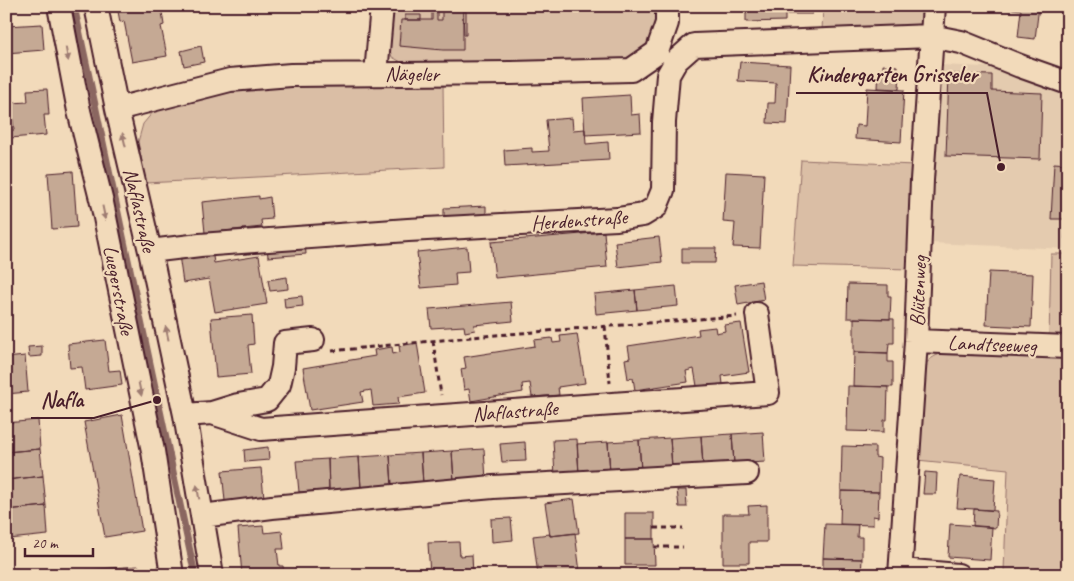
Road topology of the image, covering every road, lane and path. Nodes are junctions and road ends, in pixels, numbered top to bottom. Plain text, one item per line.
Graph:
1 (59, 6) edge
2 (96, 6) edge
3 (382, 6) edge
4 (667, 6) edge
5 (934, 6) edge
6 (931, 36) junction
7 (376, 74) junction
8 (1068, 83) edge
9 (117, 109) junction
10 (150, 251) junction
11 (757, 314) joint
12 (606, 326) junction
13 (470, 331) dead end
14 (471, 337) junction
15 (313, 340) joint
16 (433, 341) junction
17 (916, 341) junction
18 (1068, 347) edge
19 (612, 404) junction
20 (212, 413) junction
21 (184, 414) junction
22 (444, 416) junction
23 (747, 474) dead end
24 (202, 516) junction
25 (654, 528) dead end
26 (683, 528) dead end
27 (683, 547) dead end
28 (655, 548) dead end
29 (901, 573) edge
30 (172, 575) edge
31 (212, 575) edge
32 (958, 575) edge

1 -> 30 street, Luegerstraße
2 - 9 street, Naflastraße
3 - 7 street
4 - 7 street, Nägeler
5 - 6 street, Blütenweg
6 - 8 street, Herdenstraße
6 - 10 street, Herdenstraße
6 - 17 street, Blütenweg
7 - 9 street, Nägeler
10 -> 9 street, Naflastraße
21 -> 10 street, Naflastraße
11 - 12 path
11 - 19 street, Naflastraße
12 - 14 path
12 - 19 path
13 - 14 path
14 - 16 path
15 - 16 path
15 - 20 street
16 - 22 path
17 - 18 street, Landtseeweg
17 - 29 street, Blütenweg
19 - 22 street, Naflastraße
20 - 21 street, Naflastraße
20 - 22 street, Naflastraße
24 -> 21 street, Naflastraße
23 - 24 street
24 - 31 street, Naflastraße
25 - 26 path
27 - 28 path
29 - 32 street

